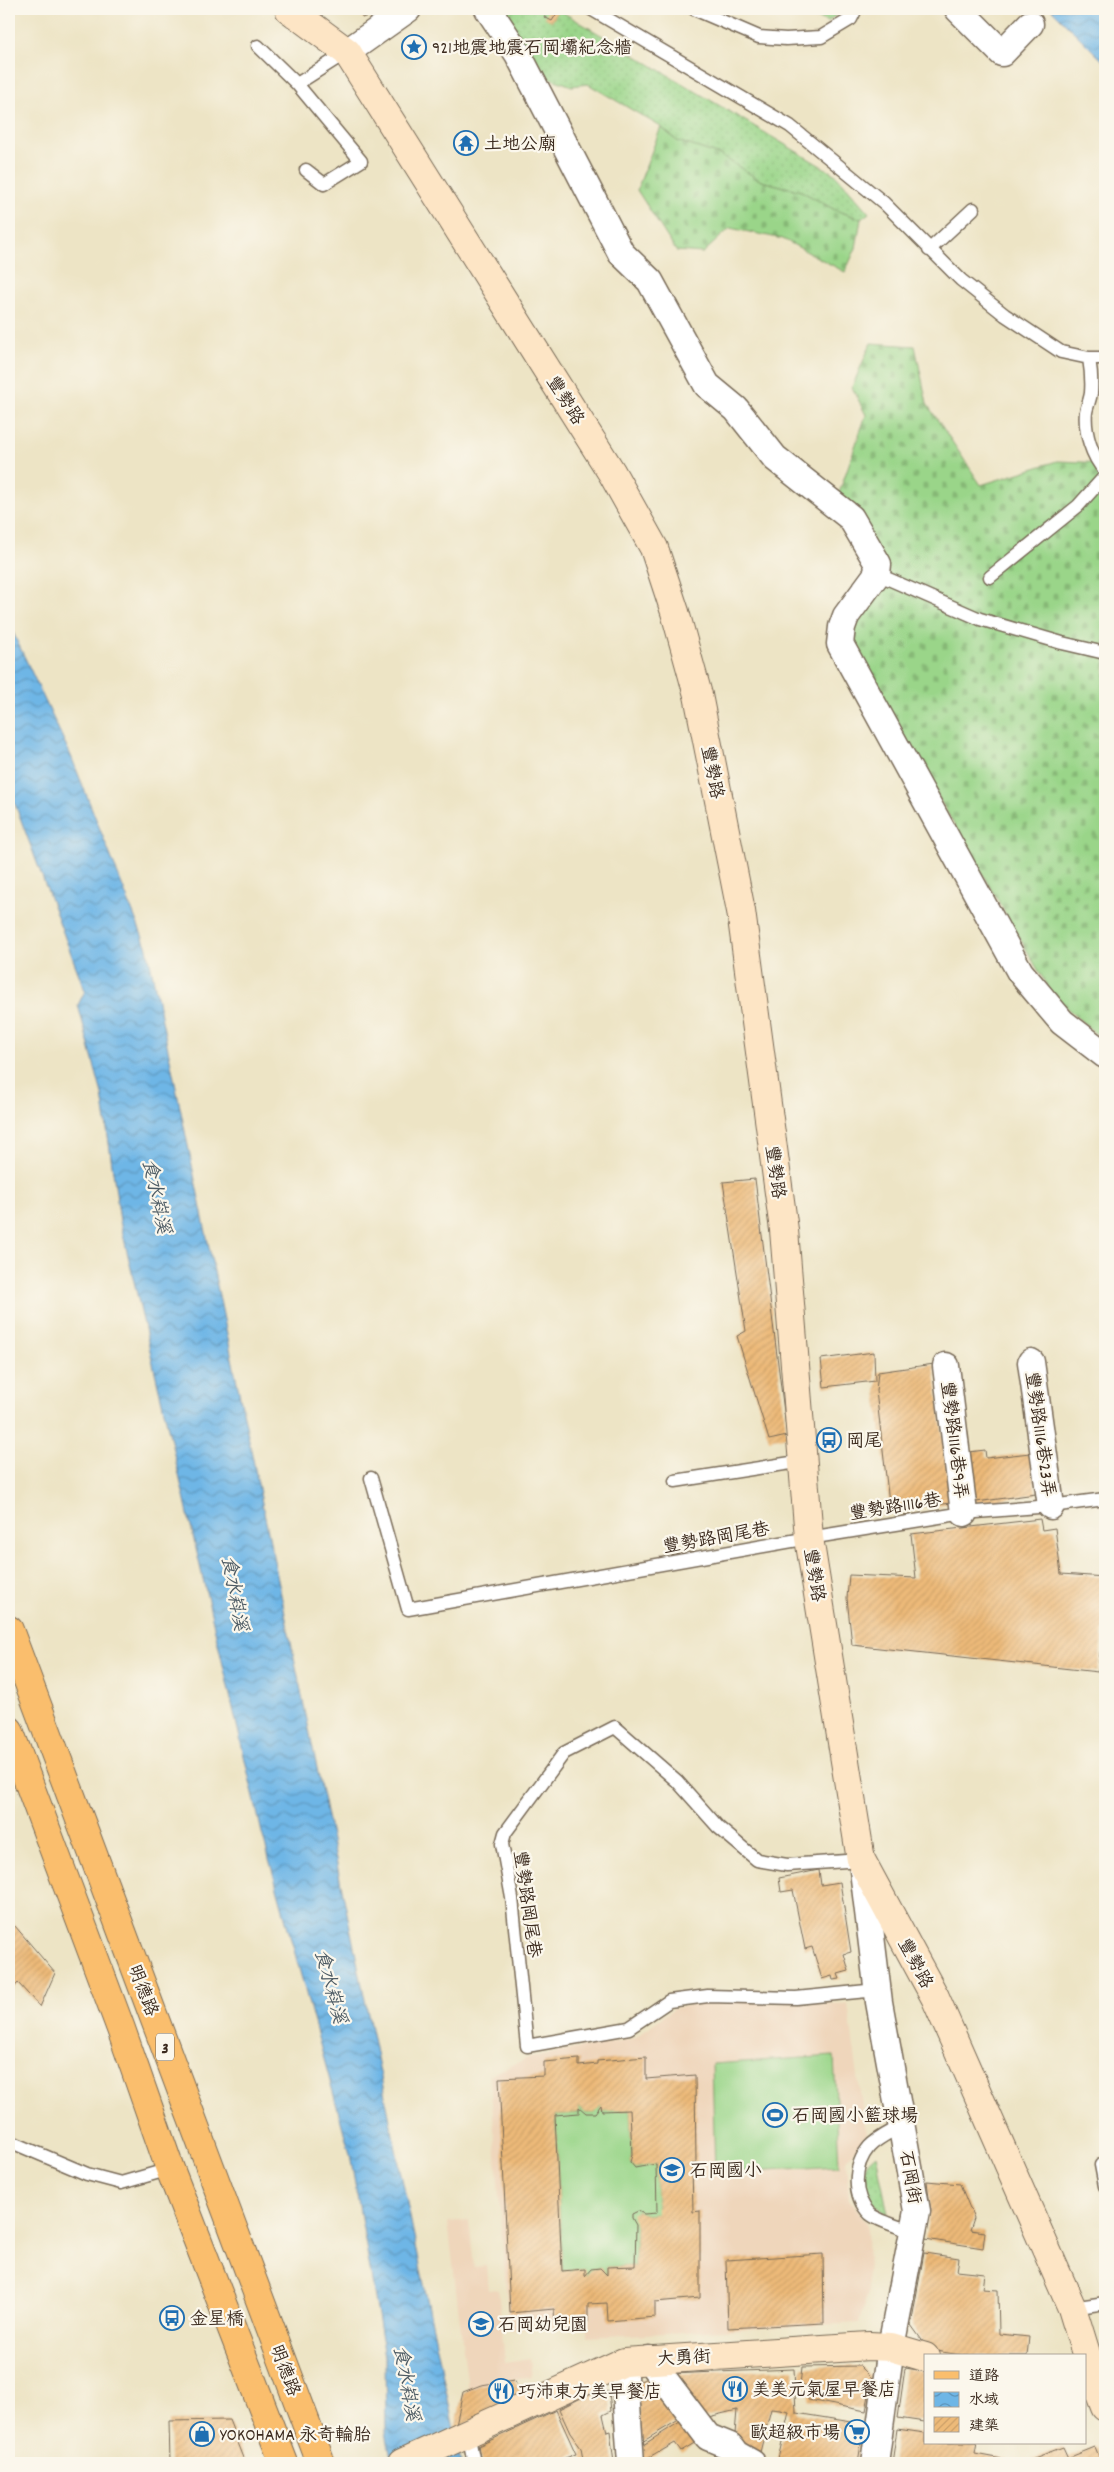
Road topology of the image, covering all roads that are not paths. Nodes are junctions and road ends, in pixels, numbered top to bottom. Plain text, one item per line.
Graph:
1 (289, 9) edge
2 (408, 9) edge
3 (488, 9) edge
4 (592, 9) edge
5 (694, 9) edge
6 (856, 9) edge
7 (958, 9) edge
8 (1030, 24) dead end
9 (258, 46) dead end
10 (347, 52) junction
11 (297, 84) junction
12 (306, 170) dead end
13 (973, 208) dead end
14 (929, 250) junction
15 (1089, 358) junction
16 (1105, 358) edge
17 (1105, 471) edge
18 (1105, 476) edge
19 (877, 574) junction
20 (990, 577) dead end
21 (1105, 654) edge
22 (1105, 1055) edge
23 (1031, 1362) dead end
24 (946, 1366) dead end
25 (804, 1461) junction
26 (371, 1478) dead end
27 (675, 1481) dead end
28 (1105, 1499) edge
29 (1051, 1506) junction
30 (964, 1513) junction
31 (809, 1538) junction
32 (9, 1630) edge
33 (9, 1730) edge
34 (76, 1810) junction
35 (44, 1824) junction
36 (861, 1860) junction
37 (877, 1990) junction
38 (901, 2126) junction
39 (10, 2145) edge
40 (1101, 2165) dead end
41 (170, 2169) junction
42 (1105, 2186) edge
43 (914, 2232) junction
44 (1105, 2302) edge
45 (1072, 2308) junction
46 (891, 2346) junction
47 (924, 2357) edge
48 (636, 2360) junction
49 (1094, 2375) edge
50 (1105, 2407) edge
51 (463, 2435) junction
52 (284, 2463) edge
53 (321, 2463) edge
54 (402, 2463) edge
55 (474, 2463) edge
56 (631, 2463) edge
57 (752, 2463) edge
58 (875, 2463) edge

1 - 10 street, 豐勢路
2 - 10 street
3 - 19 street
4 - 14 lane
5 - 6 lane
7 - 8 street
9 - 11 lane
10 - 11 lane
10 - 25 street, 豐勢路
11 - 12 lane
13 - 14 lane
14 - 15 lane
15 - 16 lane
15 - 17 lane
18 - 20 lane
19 - 21 lane
19 - 22 street
23 - 29 street, 豐勢路1116巷23弄
24 - 30 street, 豐勢路1116巷9弄
25 - 27 lane
25 - 31 street, 豐勢路
26 - 31 lane, 豐勢路岡尾巷
28 - 29 lane, 豐勢路1116巷
29 - 30 lane, 豐勢路1116巷
30 - 31 lane, 豐勢路1116巷
31 - 36 street, 豐勢路
32 - 34 main road, 明德路 / 3
33 - 35 main road, 明德路 / 3
34 - 35 main road
34 - 53 main road, 明德路 / 3
35 - 41 main road, 明德路 / 3
36 - 37 street, 石岡街
36 - 37 lane, 豐勢路岡尾巷
36 - 45 street, 豐勢路
37 - 38 street, 石岡街
38 - 43 street, 石岡街
38 - 43 lane
39 - 41 lane
40 - 42 lane
41 - 52 main road, 明德路 / 3
43 - 46 street, 石岡街
44 - 45 lane
45 - 49 street, 豐勢路
46 - 47 street, 大勇街
46 - 48 street, 大勇街
46 - 58 street, 石岡街
48 - 51 street, 大勇街
48 - 56 street
48 - 57 street
49 - 50 street, 豐勢路
51 - 54 street
51 - 55 lane

